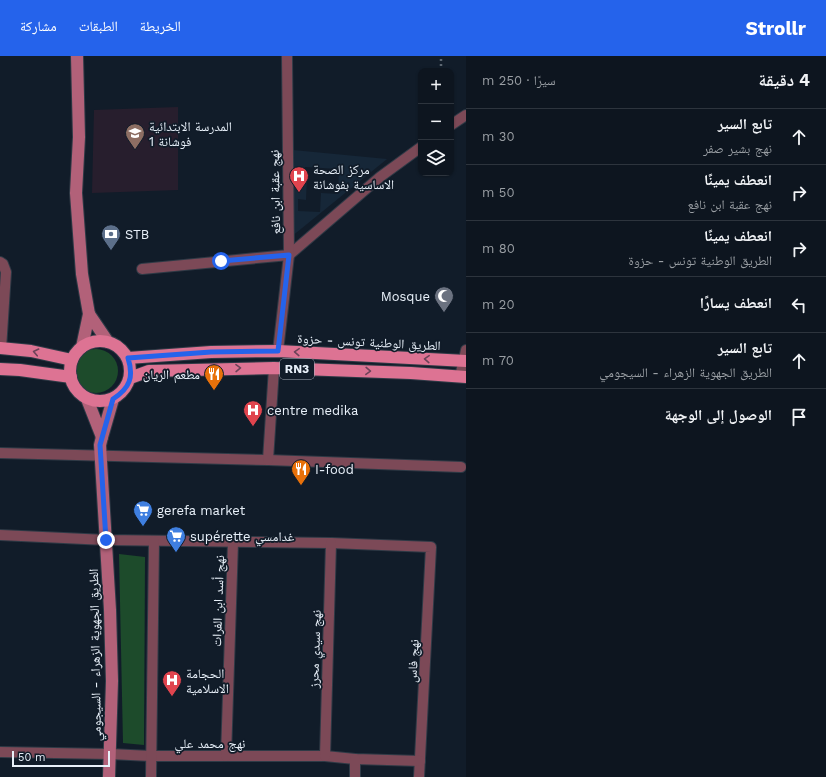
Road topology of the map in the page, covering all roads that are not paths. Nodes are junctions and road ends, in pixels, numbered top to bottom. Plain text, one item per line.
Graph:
1 (77, 56) edge
2 (287, 56) edge
3 (466, 115) edge
4 (454, 123) edge
5 (418, 149) edge
6 (289, 255) junction
7 (0, 262) edge
8 (142, 269) dead end
9 (89, 314) junction
10 (108, 342) junction
11 (82, 347) junction
12 (1, 348) edge
13 (278, 351) junction
14 (128, 358) junction
15 (465, 358) edge
16 (72, 360) junction
17 (274, 368) junction
18 (0, 369) edge
19 (71, 376) junction
20 (463, 377) edge
21 (130, 378) junction
22 (87, 398) junction
23 (113, 399) junction
24 (102, 437) junction
25 (0, 453) edge
26 (101, 456) junction
27 (268, 460) junction
28 (461, 467) dead end
29 (0, 535) edge
30 (106, 540) junction
31 (154, 541) junction
32 (233, 542) junction
33 (331, 543) junction
34 (0, 752) edge
35 (110, 754) junction
36 (151, 756) junction
37 (226, 756) junction
38 (325, 756) junction
39 (355, 759) junction
40 (420, 761) junction
41 (109, 777) edge
42 (151, 777) edge
43 (354, 777) edge
44 (419, 777) edge

1 - 9 main road
2 - 6 street, نهج عقبة ابن نافع
3 - 4 street
5 - 6 street
6 - 8 street
6 - 13 street, نهج عقبة ابن نافع
7 - 12 street
9 - 10 main road
9 - 11 main road
10 - 11 main road
10 - 14 main road
11 - 16 main road
16 -> 12 main road
13 - 14 main road, الطريق الوطنية تونس - حزوة / RN3
15 -> 13 main road, الطريق الوطنية تونس - حزوة / RN3
14 - 21 main road
15 - 20 street
16 - 19 main road
17 -> 20 main road, RN3
21 -> 17 main road, RN3
17 - 27 street
18 - 19 main road
19 - 22 main road
21 - 23 main road
22 - 23 main road
22 - 24 main road, الطريق الجهوية الزهراء - السيجومي
23 - 24 main road, الطريق الجهوية الزهراء - السيجومي
24 - 26 main road, الطريق الجهوية الزهراء - السيجومي
25 - 26 street
26 - 27 street
26 - 30 main road, الطريق الجهوية الزهراء - السيجومي
27 - 28 street
29 - 30 street
30 - 31 street
30 - 35 main road, الطريق الجهوية الزهراء - السيجومي
31 - 32 street
31 - 36 street
32 - 33 street
32 - 37 street, نهج أسد ابن الفرات
33 - 38 street, نهج سيدي محرز
33 - 40 street, نهج فاس
34 - 35 street, نهج محمد علي
35 - 36 street, نهج محمد علي
35 - 41 main road, الطريق الجهوية الزهراء - السيجومي
36 - 37 street, نهج محمد علي
36 - 42 street
37 - 38 street, نهج محمد علي
38 - 39 street, نهج محمد علي
39 - 40 street, نهج محمد علي
39 - 43 street
40 - 44 street, نهج فاس

